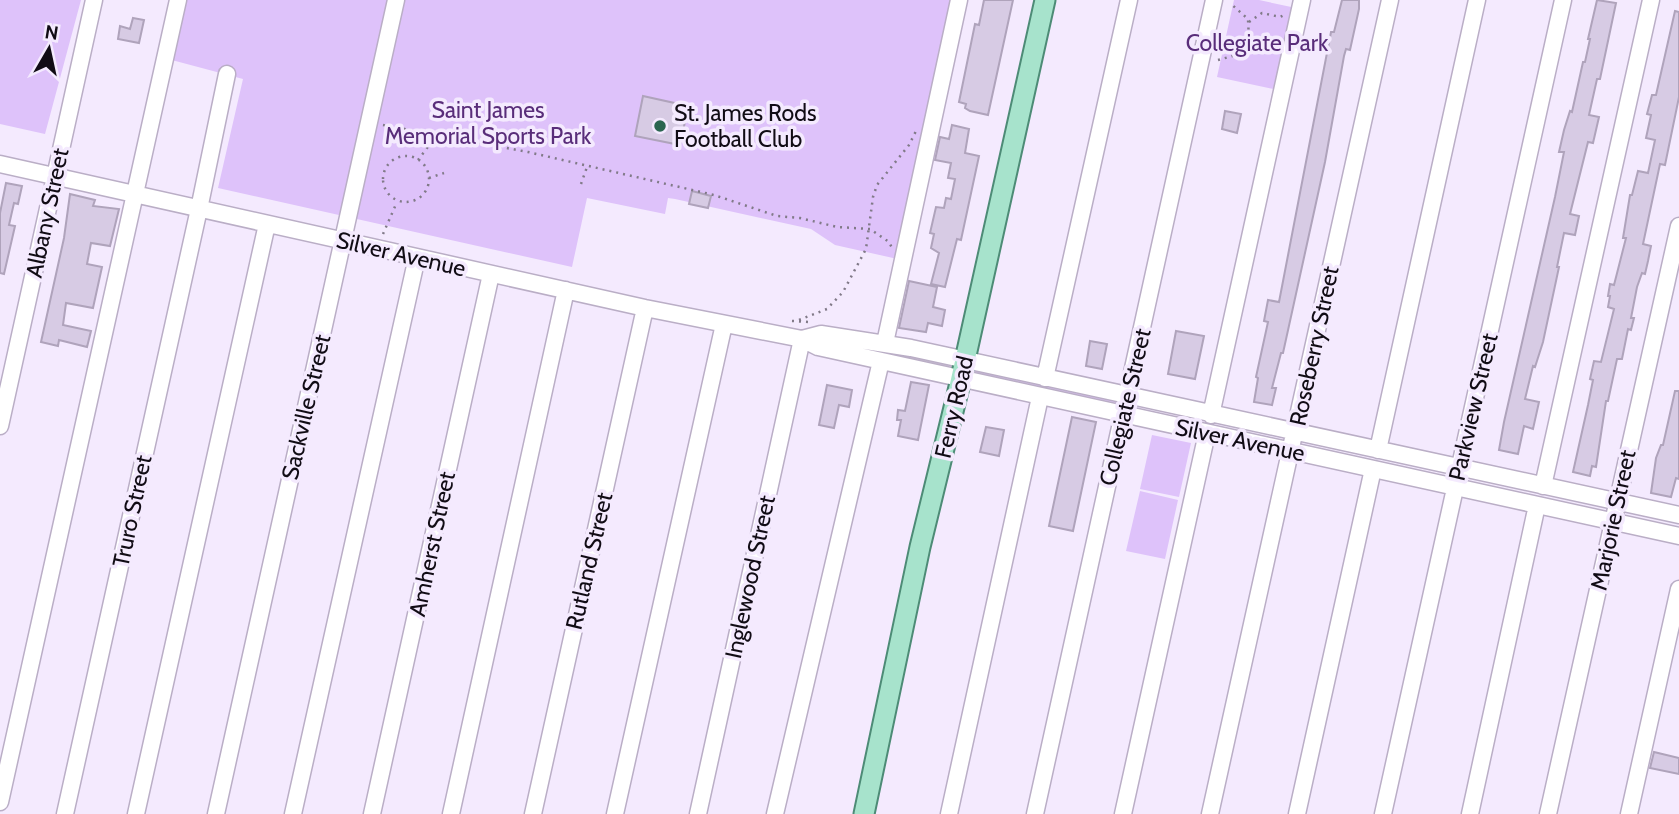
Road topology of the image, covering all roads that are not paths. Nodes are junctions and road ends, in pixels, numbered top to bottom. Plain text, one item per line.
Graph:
1 (93, 0) edge
2 (178, 0) edge
3 (396, 0) edge
4 (959, 0) edge
5 (1045, 0) edge
6 (1129, 0) edge
7 (1390, 0) edge
8 (1477, 0) edge
9 (1563, 0) edge
10 (1651, 0) edge
11 (1222, 1) edge
12 (1301, 3) edge
13 (227, 74) dead end
14 (0, 164) edge
15 (55, 177) junction
16 (135, 194) junction
17 (200, 209) junction
18 (267, 224) junction
19 (1679, 226) edge
20 (343, 241) junction
21 (416, 257) junction
22 (491, 274) junction
23 (566, 290) junction
24 (645, 308) junction
25 (724, 324) junction
26 (802, 339) junction
27 (885, 343) junction
28 (965, 360) junction
29 (881, 361) junction
30 (1045, 378) junction
31 (960, 380) junction
32 (1127, 396) junction
33 (1040, 397) junction
34 (1123, 415) junction
35 (1210, 415) junction
36 (0, 426) edge
37 (1206, 433) junction
38 (1295, 433) junction
39 (1378, 450) junction
40 (1291, 451) junction
41 (1460, 468) junction
42 (1373, 469) junction
43 (1543, 486) junction
44 (1455, 487) junction
45 (1617, 502) junction
46 (1537, 505) junction
47 (1679, 515) edge
48 (1612, 521) junction
49 (1679, 536) edge
50 (1679, 589) edge
51 (0, 802) edge
52 (65, 814) edge
53 (136, 814) edge
54 (216, 814) edge
55 (293, 814) edge
56 (372, 814) edge
57 (451, 814) edge
58 (533, 814) edge
59 (615, 814) edge
60 (698, 814) edge
61 (775, 814) edge
62 (864, 814) edge
63 (949, 814) edge
64 (1035, 814) edge
65 (1123, 814) edge
66 (1210, 814) edge
67 (1297, 814) edge
68 (1383, 814) edge
69 (1470, 814) edge
70 (1548, 814) edge
71 (1629, 814) edge

1 - 15 street, Albany Street
2 - 16 street
3 - 20 street, Sackville Street
4 - 27 street
5 - 28 main road, Ferry Road
6 - 30 street
7 - 38 street, Roseberry Street
8 - 39 street
9 - 41 street, Parkview Street
10 - 43 street
11 - 32 street, Collegiate Street
12 - 35 street
13 - 17 street, Truro Street
14 - 15 street, Silver Avenue
15 - 16 street, Silver Avenue
15 - 36 street, Albany Street
16 - 17 street, Silver Avenue
16 - 51 street
17 - 18 street, Silver Avenue
17 - 52 street, Truro Street
18 - 20 street, Silver Avenue
18 - 53 street
19 - 45 street, Marjorie Street
20 - 21 street, Silver Avenue
20 - 54 street, Sackville Street
21 - 22 street, Silver Avenue
21 - 55 street
22 - 23 street, Silver Avenue
22 - 56 street, Amherst Street
23 - 24 street, Silver Avenue
23 - 57 street
24 - 25 street, Silver Avenue
24 - 58 street, Rutland Street
25 - 26 street, Silver Avenue
25 - 59 street
26 - 27 street, Silver Avenue
26 - 29 street, Silver Avenue
26 - 60 street, Inglewood Street
27 - 28 street, Silver Avenue
28 - 30 street, Silver Avenue
28 - 31 main road, Ferry Road
29 - 31 street, Silver Avenue
29 - 61 street
30 - 32 street, Silver Avenue
31 - 33 street, Silver Avenue
31 - 62 main road, Ferry Road
32 - 34 street, Collegiate Street
32 - 35 street, Silver Avenue
33 - 34 street, Silver Avenue
33 - 63 street
34 - 37 street, Silver Avenue
34 - 64 street, Collegiate Street
35 - 38 street, Silver Avenue
37 - 40 street, Silver Avenue
37 - 65 street
38 - 39 street, Silver Avenue
38 - 40 street, Roseberry Street
39 - 41 street, Silver Avenue
40 - 42 street, Silver Avenue
40 - 66 street, Roseberry Street
41 - 43 street, Silver Avenue
41 - 44 street, Parkview Street
42 - 44 street, Silver Avenue
42 - 67 street
43 - 45 street, Silver Avenue
44 - 46 street, Silver Avenue
44 - 68 street, Parkview Street
45 - 47 street, Silver Avenue
45 - 48 street, Marjorie Street
46 - 48 street, Silver Avenue
46 - 69 street
48 - 49 street, Silver Avenue
48 - 70 street, Marjorie Street
50 - 71 street

